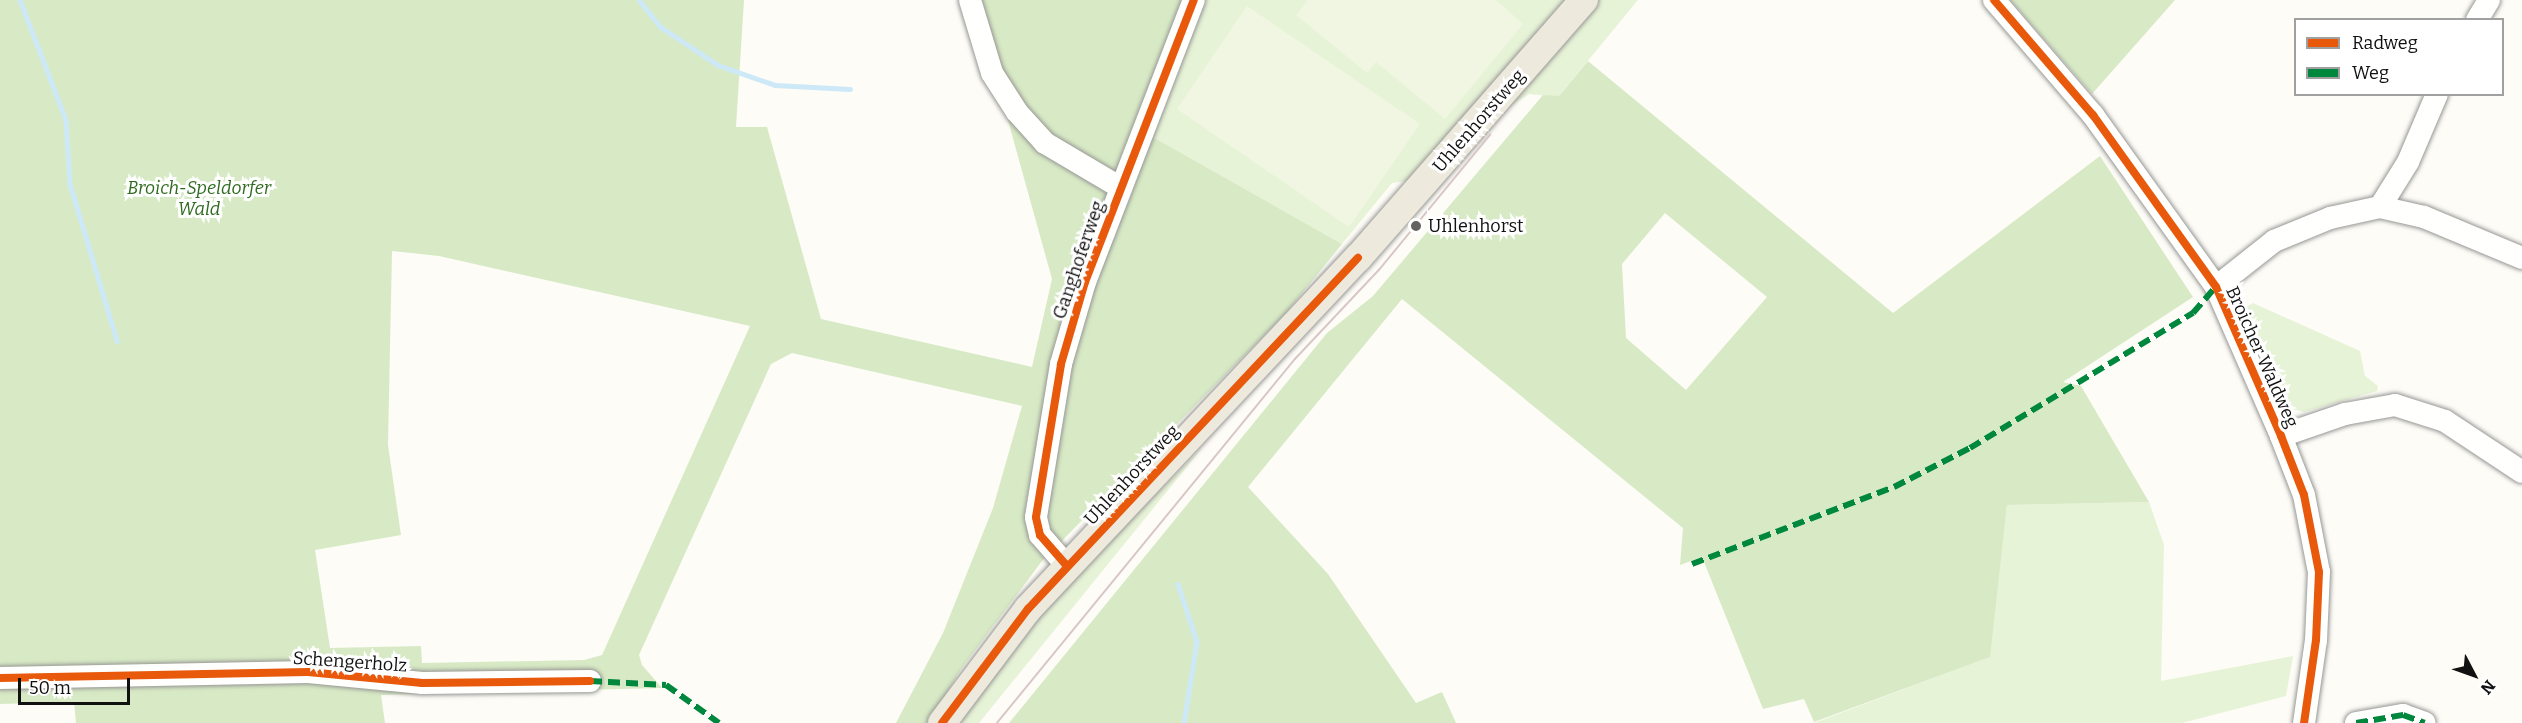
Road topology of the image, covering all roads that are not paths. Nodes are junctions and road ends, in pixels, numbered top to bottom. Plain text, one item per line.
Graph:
1 (970, 0) edge
2 (1194, 0) edge
3 (1584, 0) edge
4 (1994, 0) edge
5 (2489, 0) edge
6 (2478, 18) edge
7 (2436, 96) edge
8 (1121, 188) junction
9 (2380, 207) junction
10 (2522, 258) edge
11 (2216, 287) junction
12 (2281, 436) junction
13 (2522, 472) edge
14 (1067, 566) junction
15 (0, 678) edge
16 (590, 681) dead end
17 (942, 723) edge
18 (2304, 723) edge
19 (2356, 723) edge
20 (2425, 723) edge

1 - 8 street
2 - 8 street, Ganghoferweg
3 - 14 main road, Uhlenhorstweg
4 - 11 street, Broicher Waldweg
5 - 6 street
7 - 9 street
8 - 14 street, Ganghoferweg
9 - 10 street
9 - 11 street
11 - 12 street, Broicher Waldweg
12 - 13 street
12 - 18 street, Broicher Waldweg
14 - 17 main road, Uhlenhorstweg
15 - 16 street, Schengerholz
19 - 20 street

